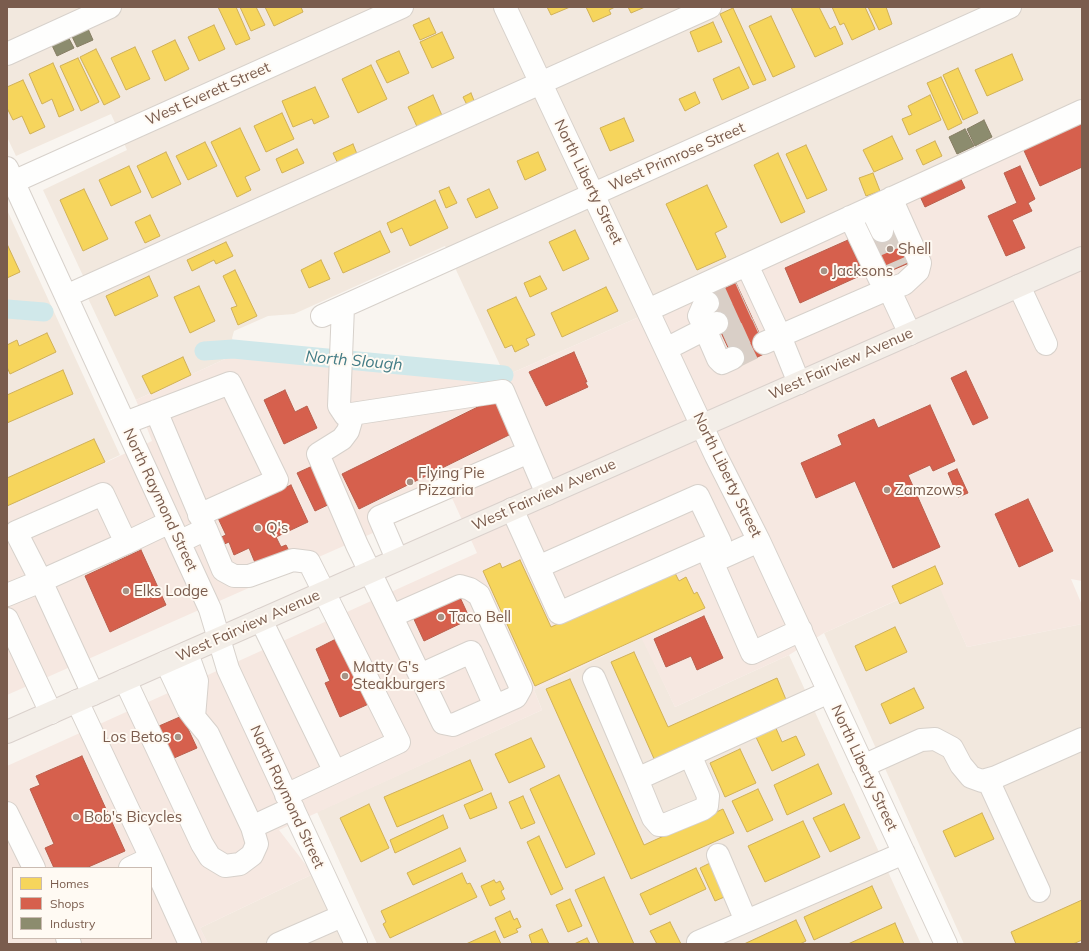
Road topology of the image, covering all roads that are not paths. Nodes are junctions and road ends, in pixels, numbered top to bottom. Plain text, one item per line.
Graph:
1 (110, 7) edge
2 (402, 7) edge
3 (505, 7) edge
4 (710, 7) edge
5 (1010, 7) edge
6 (7, 54) edge
7 (541, 84) junction
8 (1082, 111) edge
9 (10, 175) edge
10 (594, 194) junction
11 (891, 198) junction
12 (871, 208) junction
13 (850, 217) junction
14 (882, 231) tunnel mouth
15 (1082, 258) edge
16 (747, 279) junction
17 (894, 282) junction
18 (1019, 286) junction
19 (66, 296) junction
20 (708, 303) tunnel mouth
21 (343, 307) junction
22 (648, 310) junction
23 (322, 316) dead end
24 (764, 324) junction
25 (910, 334) junction
26 (1046, 344) dead end
27 (666, 349) junction
28 (799, 382) junction
29 (156, 411) junction
30 (353, 414) junction
31 (125, 423) junction
32 (702, 426) junction
33 (529, 452) junction
34 (546, 494) junction
35 (512, 509) junction
36 (170, 522) junction
37 (202, 522) junction
38 (759, 541) junction
39 (179, 542) junction
40 (126, 543) junction
41 (709, 555) junction
42 (397, 559) junction
43 (538, 567) junction
44 (223, 570) junction
45 (371, 572) junction
46 (41, 581) junction
47 (197, 581) junction
48 (324, 592) junction
49 (7, 595) edge
50 (392, 616) junction
51 (7, 619) edge
52 (261, 620) junction
53 (801, 630) junction
54 (219, 638) junction
55 (187, 653) junction
56 (166, 662) junction
57 (420, 674) junction
58 (594, 678) dead end
59 (125, 680) junction
60 (829, 692) junction
61 (85, 697) junction
62 (495, 706) junction
63 (50, 713) junction
64 (194, 717) junction
65 (7, 732) edge
66 (1082, 739) edge
67 (690, 755) junction
68 (863, 766) junction
69 (335, 772) junction
70 (636, 779) junction
71 (988, 780) junction
72 (289, 802) junction
73 (7, 813) edge
74 (252, 827) junction
75 (904, 853) junction
76 (718, 855) dead end
77 (151, 858) junction
78 (34, 867) edge
79 (132, 867) edge
80 (1039, 891) dead end
81 (342, 916) junction
82 (746, 922) junction
83 (698, 942) dead end
84 (190, 944) edge
85 (278, 944) edge
86 (356, 944) edge
87 (946, 944) edge

1 - 6 street
2 - 9 street, West Everett Street
3 - 7 street, North Liberty Street
4 - 7 street
5 - 10 street, West Primrose Street
7 - 10 street, North Liberty Street
7 - 19 street
8 - 11 street
9 - 19 street, North Raymond Street
10 - 21 street, West Primrose Street
10 - 22 street, North Liberty Street
11 - 12 street
11 - 17 street
12 - 13 street
12 - 14 street
13 - 16 street
13 - 17 street
15 - 18 main road, West Fairview Avenue
16 - 22 street
16 - 24 street
17 - 24 street
17 - 25 street
18 - 25 main road, West Fairview Avenue
18 - 26 street
19 - 31 street, North Raymond Street
20 - 27 street
21 - 23 street, West Primrose Street
21 - 30 street
22 - 27 street, North Liberty Street
24 - 28 street
25 - 28 main road, West Fairview Avenue
27 - 32 street, North Liberty Street
28 - 32 main road, West Fairview Avenue
29 - 31 street
29 - 37 street
29 - 37 street
30 - 33 street
30 - 45 street
31 - 36 street, North Raymond Street
32 - 34 main road, West Fairview Avenue
32 - 38 street, North Liberty Street
33 - 34 street
33 - 42 street
34 - 35 main road, West Fairview Avenue
35 - 42 main road, West Fairview Avenue
35 - 43 street
36 - 39 street, North Raymond Street
36 - 40 street
37 - 39 street
37 - 44 street
38 - 41 street
38 - 53 street, North Liberty Street
39 - 47 street, North Raymond Street
40 - 46 street
40 - 46 street
41 - 43 street
41 - 43 street
41 - 53 street
42 - 45 main road, West Fairview Avenue
44 - 47 street
44 - 48 street
45 - 48 main road, West Fairview Avenue
45 - 50 street
46 - 49 street
46 - 61 street
47 - 54 street, North Raymond Street
48 - 52 main road, West Fairview Avenue
48 - 69 street
50 - 57 street
50 - 62 street
51 - 63 street
52 - 54 main road, West Fairview Avenue
52 - 69 street
53 - 60 street, North Liberty Street
54 - 55 main road, West Fairview Avenue
54 - 72 street, North Raymond Street
55 - 56 main road, West Fairview Avenue
55 - 64 street
56 - 59 main road, West Fairview Avenue
56 - 64 street
57 - 62 street
57 - 62 street
58 - 70 street
59 - 61 main road, West Fairview Avenue
59 - 74 street
60 - 67 street
60 - 68 street, North Liberty Street
61 - 63 main road, West Fairview Avenue
61 - 77 street
63 - 65 main road, West Fairview Avenue
64 - 74 street
66 - 71 street
67 - 70 street
67 - 70 street
68 - 71 street
68 - 75 street, North Liberty Street
69 - 72 street
71 - 80 street
72 - 74 street
72 - 81 street, North Raymond Street
73 - 78 street
75 - 82 street
75 - 87 street, North Liberty Street
76 - 82 street
77 - 79 street
77 - 84 street
81 - 85 street
81 - 86 street, North Raymond Street
82 - 83 street

